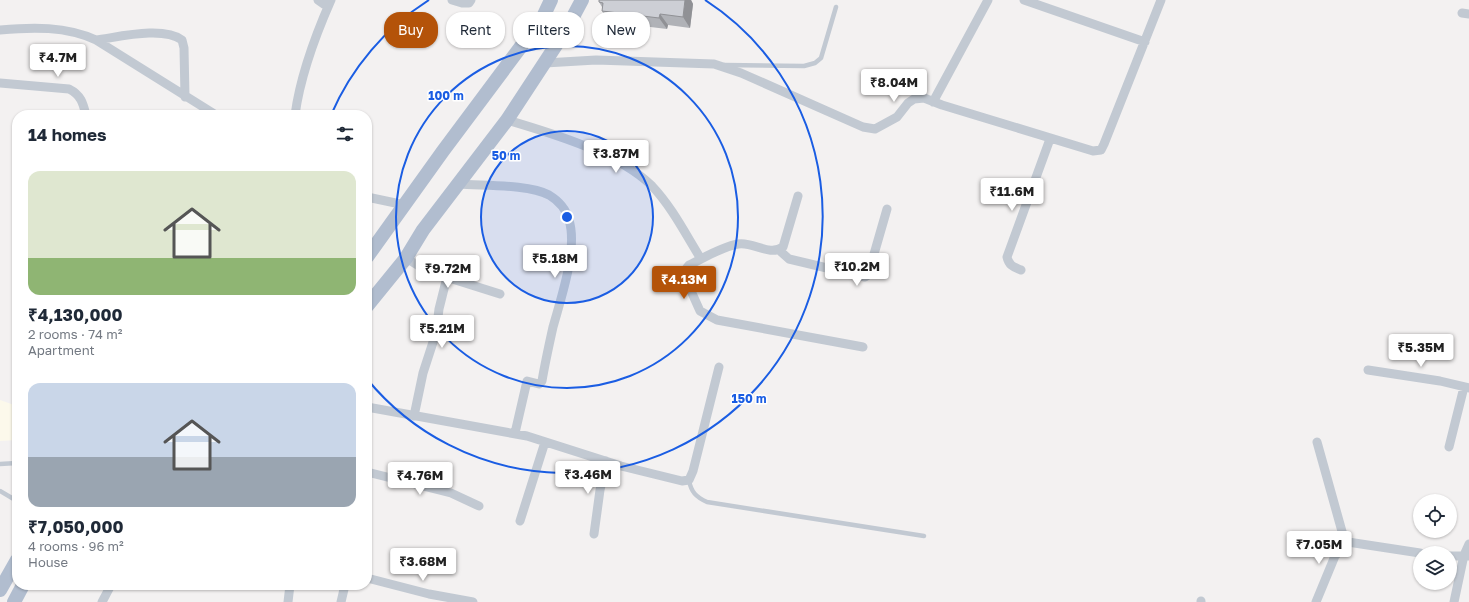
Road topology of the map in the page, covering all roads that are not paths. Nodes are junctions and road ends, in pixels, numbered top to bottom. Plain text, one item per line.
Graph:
1 (318, 0) edge
2 (452, 0) edge
3 (471, 0) edge
4 (551, 0) edge
5 (582, 0) edge
6 (988, 0) edge
7 (1024, 0) edge
8 (1161, 0) edge
9 (330, 4) edge
10 (836, 7) dead end
11 (0, 30) edge
12 (96, 40) junction
13 (1145, 42) junction
14 (546, 63) junction
15 (714, 64) junction
16 (0, 84) edge
17 (185, 97) junction
18 (933, 102) junction
19 (85, 110) edge
20 (207, 110) edge
21 (296, 110) edge
22 (507, 120) junction
23 (1050, 139) junction
24 (459, 184) junction
25 (798, 196) dead end
26 (372, 198) edge
27 (405, 205) junction
28 (887, 210) dead end
29 (372, 250) edge
30 (779, 250) junction
31 (406, 258) junction
32 (701, 259) junction
33 (1021, 270) dead end
34 (446, 278) junction
35 (500, 294) dead end
36 (372, 300) edge
37 (863, 347) dead end
38 (719, 367) dead end
39 (1368, 370) dead end
40 (1466, 387) edge
41 (372, 408) edge
42 (414, 416) junction
43 (515, 434) junction
44 (545, 442) junction
45 (1317, 442) dead end
46 (1450, 447) dead end
47 (606, 461) junction
48 (12, 463) edge
49 (0, 464) edge
50 (372, 473) edge
51 (689, 480) junction
52 (0, 491) edge
53 (12, 497) edge
54 (479, 506) dead end
55 (520, 521) dead end
56 (594, 534) dead end
57 (924, 536) dead end
58 (1348, 542) junction
59 (1469, 544) edge
60 (1413, 552) edge
61 (1467, 556) edge
62 (12, 569) edge
63 (372, 580) edge
64 (0, 590) edge
65 (20, 590) edge
66 (108, 590) edge
67 (289, 590) edge
68 (344, 590) edge
69 (429, 598) edge
70 (14, 602) edge
71 (102, 602) edge
72 (288, 602) edge
73 (341, 602) edge
74 (473, 602) edge
75 (1316, 602) edge
76 (1454, 602) edge

1 - 9 street
2 - 3 street
4 - 27 main road
5 - 14 main road
6 - 18 street
7 - 13 street
8 - 13 street
9 - 21 street
10 - 15 lane
11 - 12 street
12 - 17 street
12 - 17 street
13 - 23 street
14 - 15 street
14 - 22 main road
15 - 18 street
16 - 19 street
17 - 20 street
18 - 23 street
22 - 24 main road
22 - 32 street
23 - 33 street
24 - 31 main road
24 - 43 street
25 - 30 street
26 - 27 street
27 - 29 main road
28 - 30 street
30 - 32 street
31 - 34 street
31 - 36 main road
32 - 37 street
34 - 35 street
34 - 42 street
38 - 51 street
39 - 40 street
40 - 46 street
41 - 42 street
42 - 43 street
43 - 44 street
44 - 47 street
44 - 55 street
45 - 58 street
47 - 51 street
47 - 56 street
48 - 49 lane
50 - 54 street
51 - 57 lane
52 - 53 lane
58 - 60 street
58 - 75 street
59 - 61 street
61 - 76 street
62 - 64 main road
63 - 69 street
65 - 70 main road
66 - 71 street
67 - 72 street
68 - 73 street
69 - 74 street

